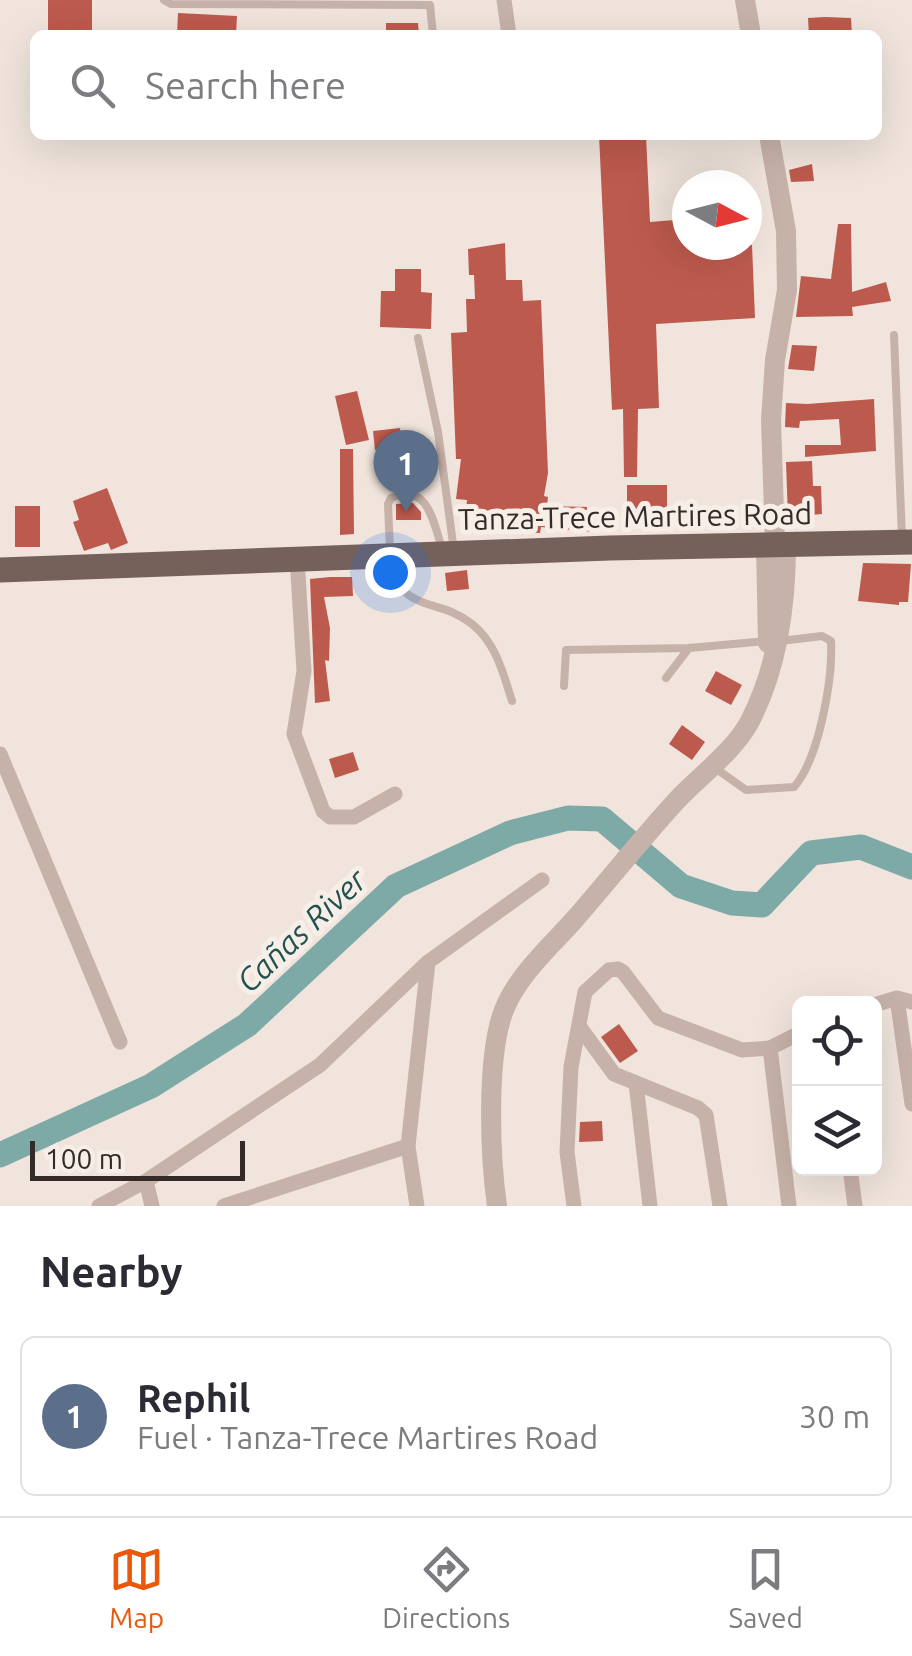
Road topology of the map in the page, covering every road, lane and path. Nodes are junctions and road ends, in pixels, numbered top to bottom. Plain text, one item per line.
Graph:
1 (164, 0) edge
2 (504, 0) edge
3 (745, 0) edge
4 (430, 2) edge
5 (433, 30) edge
6 (508, 30) edge
7 (750, 30) edge
8 (770, 140) edge
9 (894, 335) dead end
10 (418, 338) dead end
11 (907, 542) edge
12 (776, 545) junction
13 (448, 553) junction
14 (388, 555) junction
15 (297, 558) junction
16 (0, 570) edge
17 (772, 647) junction
18 (689, 648) junction
19 (666, 678) dead end
20 (564, 686) dead end
21 (512, 700) dead end
22 (0, 754) edge
23 (712, 766) junction
24 (395, 794) dead end
25 (542, 880) dead end
26 (428, 962) junction
27 (904, 1000) edge
28 (578, 1026) junction
29 (792, 1037) edge
30 (120, 1042) dead end
31 (770, 1048) junction
32 (636, 1083) junction
33 (912, 1104) edge
34 (408, 1146) junction
35 (851, 1176) edge
36 (146, 1181) junction
37 (99, 1206) edge
38 (152, 1206) edge
39 (224, 1206) edge
40 (416, 1206) edge
41 (497, 1206) edge
42 (574, 1206) edge
43 (650, 1206) edge
44 (720, 1206) edge
45 (789, 1206) edge
46 (855, 1206) edge

1 - 4 lane
2 - 6 street
3 - 7 street
4 - 5 lane
8 - 12 street
9 - 11 lane
10 - 13 lane
11 - 12 main road, Tanza-Trece Martires Road
12 - 13 main road, Tanza-Trece Martires Road
12 - 17 street
13 - 14 main road, Tanza-Trece Martires Road
13 - 14 lane
14 - 15 main road, Tanza-Trece Martires Road
14 - 21 lane
15 - 16 main road, Tanza-Trece Martires Road
15 - 24 street
17 - 18 lane
17 - 23 street
17 - 23 lane
18 - 19 lane
18 - 20 lane
22 - 30 street
23 - 41 street
25 - 26 street
26 - 34 street
26 - 36 street
27 - 33 street
28 - 31 street
28 - 32 street
28 - 42 street
29 - 31 street
31 - 45 street
32 - 43 street
32 - 44 street
34 - 39 street
34 - 40 street
35 - 46 street
36 - 37 street
36 - 38 street

